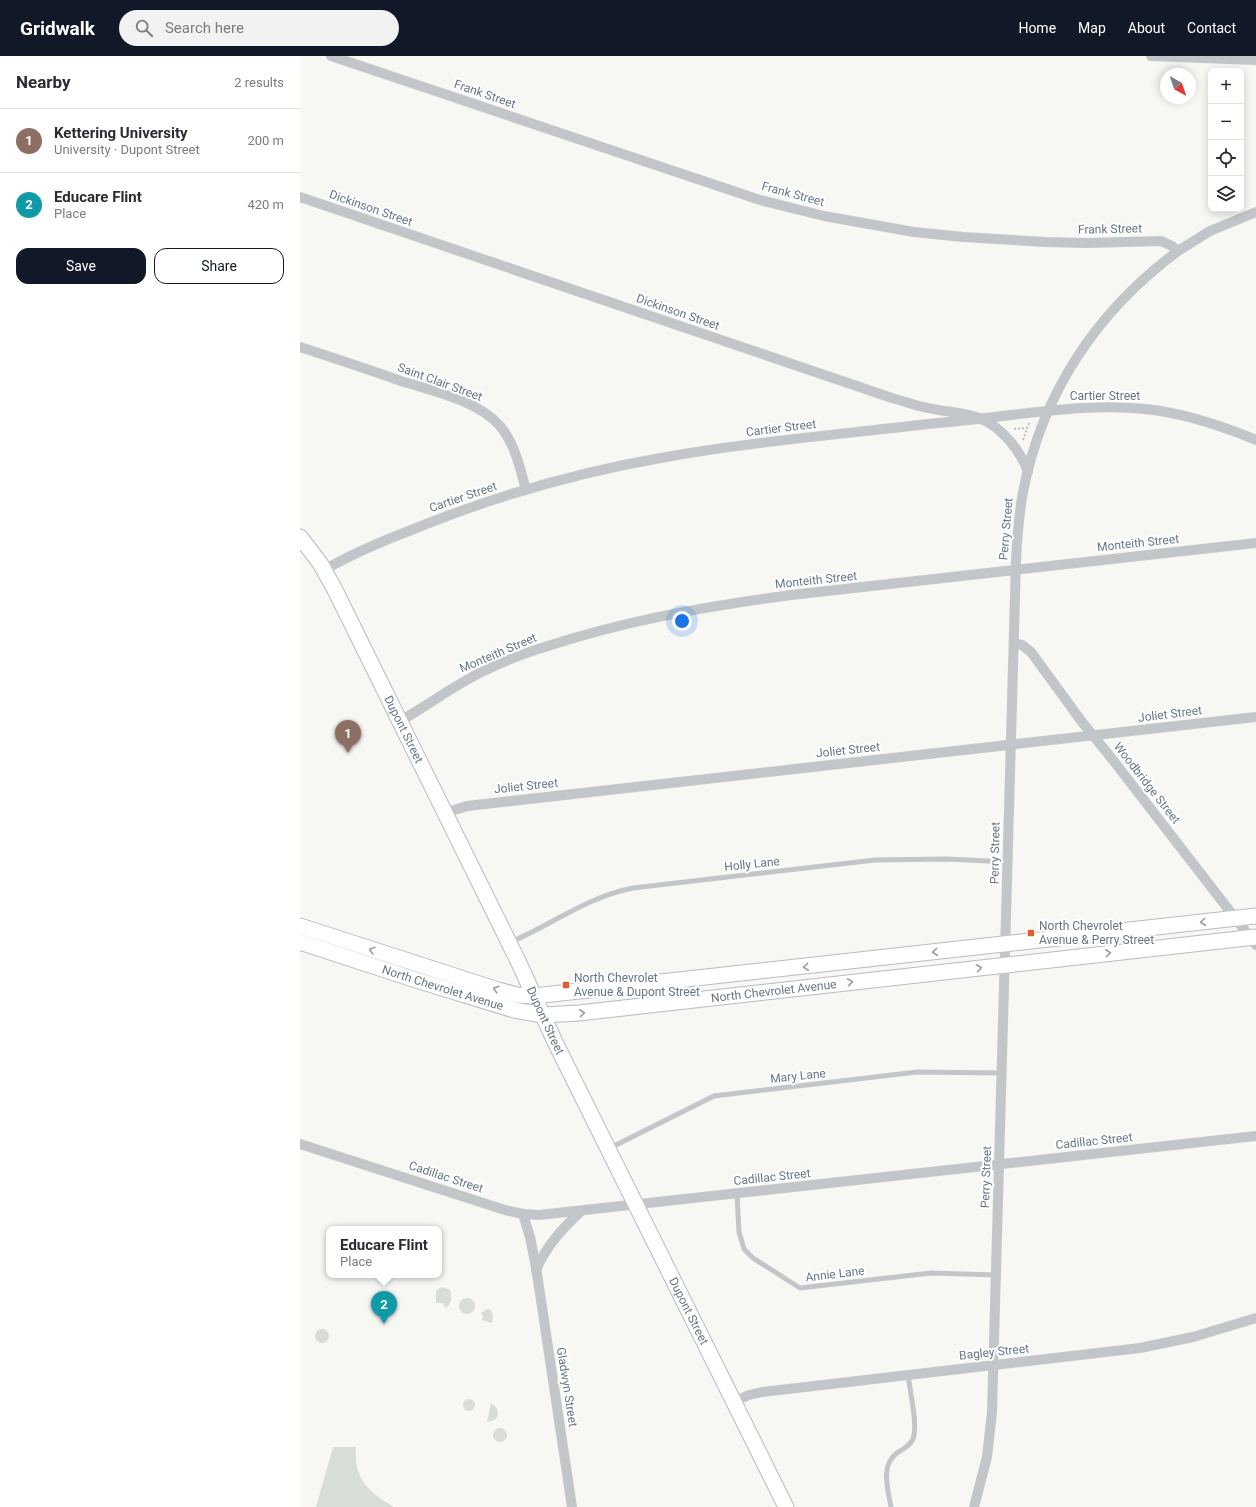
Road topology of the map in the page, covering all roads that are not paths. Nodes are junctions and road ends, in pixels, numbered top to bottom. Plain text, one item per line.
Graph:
1 (331, 56) edge
2 (1151, 56) edge
3 (1256, 60) edge
4 (300, 197) edge
5 (1256, 212) edge
6 (1178, 251) junction
7 (300, 347) edge
8 (1048, 411) junction
9 (980, 418) junction
10 (1256, 440) edge
11 (1028, 472) junction
12 (526, 490) junction
13 (300, 537) edge
14 (1256, 543) edge
15 (324, 570) junction
16 (1016, 570) junction
17 (1014, 643) junction
18 (1256, 717) edge
19 (400, 721) junction
20 (1093, 736) junction
21 (1011, 745) junction
22 (445, 813) junction
23 (1008, 862) junction
24 (1256, 916) edge
25 (1236, 918) junction
26 (300, 926) edge
27 (1254, 940) edge
28 (300, 942) edge
29 (510, 943) junction
30 (1006, 944) junction
31 (1005, 965) junction
32 (781, 969) junction
33 (783, 990) junction
34 (534, 996) junction
35 (543, 1015) junction
36 (1002, 1073) junction
37 (1256, 1136) edge
38 (300, 1144) edge
39 (608, 1149) junction
40 (999, 1164) junction
41 (737, 1194) junction
42 (636, 1205) junction
43 (581, 1211) junction
44 (523, 1214) junction
45 (536, 1270) junction
46 (996, 1275) junction
47 (1256, 1318) edge
48 (994, 1366) junction
49 (908, 1375) junction
50 (733, 1402) junction
51 (572, 1507) edge
52 (786, 1507) edge
53 (891, 1507) edge
54 (974, 1507) edge

1 - 6 street, Frank Street
2 - 3 street
4 - 9 street, Dickinson Street
5 - 6 street
6 - 8 street, Perry Street
7 - 12 street, Saint Clair Street
8 - 9 street, Cartier Street
8 - 10 street, Cartier Street
8 - 11 street, Perry Street
9 - 11 street, Dickinson Street
9 - 12 street, Cartier Street
11 - 16 street, Perry Street
12 - 15 street, Cartier Street
13 - 15 street, Dupont Street
14 - 16 street, Monteith Street
15 - 19 street, Dupont Street
16 - 17 street, Perry Street
16 - 19 street, Monteith Street
17 - 20 street, Woodbridge Street
17 - 21 street, Perry Street
18 - 20 street, Joliet Street
19 - 22 street, Dupont Street
20 - 21 street, Joliet Street
20 - 25 street, Woodbridge Street
21 - 22 street, Joliet Street
21 - 23 street, Perry Street
22 - 29 street, Dupont Street
23 - 29 lane, Holly Lane
23 - 30 street, Perry Street
24 - 25 street, North Chevrolet Avenue
25 - 27 street, Woodbridge Street
25 -> 30 street, North Chevrolet Avenue
34 -> 26 street, North Chevrolet Avenue
31 -> 27 street, North Chevrolet Avenue
28 - 35 street, North Chevrolet Avenue
29 - 34 street, Dupont Street
30 - 31 street, Perry Street
30 -> 32 street, North Chevrolet Avenue
33 -> 31 street, North Chevrolet Avenue
31 - 36 street, Perry Street
32 - 33 street
32 - 34 street, North Chevrolet Avenue
35 -> 33 street, North Chevrolet Avenue
34 - 35 street, Dupont Street
35 - 39 street, Dupont Street
36 - 39 lane, Mary Lane
36 - 40 street, Perry Street
37 - 40 street, Cadillac Street
38 - 44 street, Cadillac Street
39 - 42 street, Dupont Street
40 - 41 street, Cadillac Street
40 - 46 street, Perry Street
41 - 42 street, Cadillac Street
41 - 46 lane, Annie Lane
42 - 43 street, Cadillac Street
42 - 50 street, Dupont Street
43 - 44 street, Cadillac Street
43 - 45 street
44 - 45 street, Gladwyn Street
45 - 51 street, Gladwyn Street
46 - 48 street, Perry Street
47 - 48 street, Bagley Street
48 - 49 street, Bagley Street
48 - 54 street, Perry Street
49 - 50 street, Bagley Street
49 - 53 lane
50 - 52 street, Dupont Street

